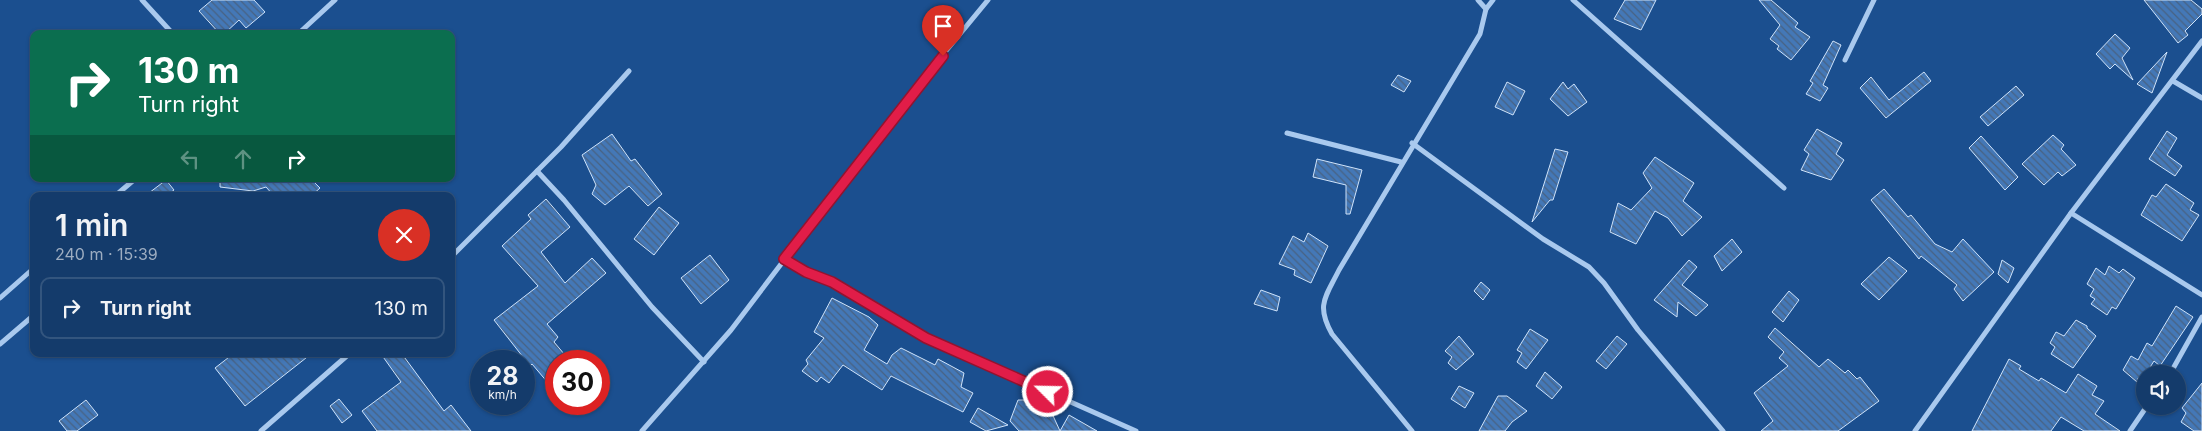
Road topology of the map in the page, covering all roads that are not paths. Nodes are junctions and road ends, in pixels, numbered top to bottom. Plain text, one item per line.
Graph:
1 (142, 0) edge
2 (335, 0) edge
3 (988, 0) edge
4 (1478, 0) edge
5 (1493, 0) edge
6 (1573, 0) edge
7 (1874, 0) edge
8 (1486, 9) junction
9 (169, 30) edge
10 (302, 30) edge
11 (2202, 41) edge
12 (1845, 60) dead end
13 (629, 71) dead end
14 (2173, 81) junction
15 (2202, 98) edge
16 (1287, 133) dead end
17 (1412, 143) junction
18 (1401, 162) junction
19 (537, 172) junction
20 (131, 182) edge
21 (1784, 188) dead end
22 (120, 192) edge
23 (2071, 213) junction
24 (455, 253) edge
25 (784, 259) junction
26 (30, 272) edge
27 (2202, 295) edge
28 (0, 298) edge
29 (2202, 317) edge
30 (30, 318) edge
31 (0, 344) edge
32 (346, 357) edge
33 (704, 362) junction
34 (2175, 365) edge
35 (2141, 415) edge
36 (261, 431) edge
37 (642, 431) edge
38 (1136, 431) edge
39 (1412, 431) edge
40 (1723, 431) edge
41 (1915, 431) edge
42 (2130, 431) edge

1 - 9 street
2 - 10 street
3 - 25 street
4 - 8 street
5 - 8 street
6 - 21 street
7 - 12 street
8 - 17 street
11 - 14 street
13 - 19 street
14 - 15 street
14 - 23 street
16 - 18 street
17 - 18 street
17 - 40 street
18 - 39 street
19 - 24 street
19 - 33 street
20 - 22 street
23 - 27 street
23 - 41 street
25 - 33 street
25 - 38 street
26 - 28 street
29 - 34 street
30 - 31 street
32 - 36 street
33 - 37 street
35 - 42 street

